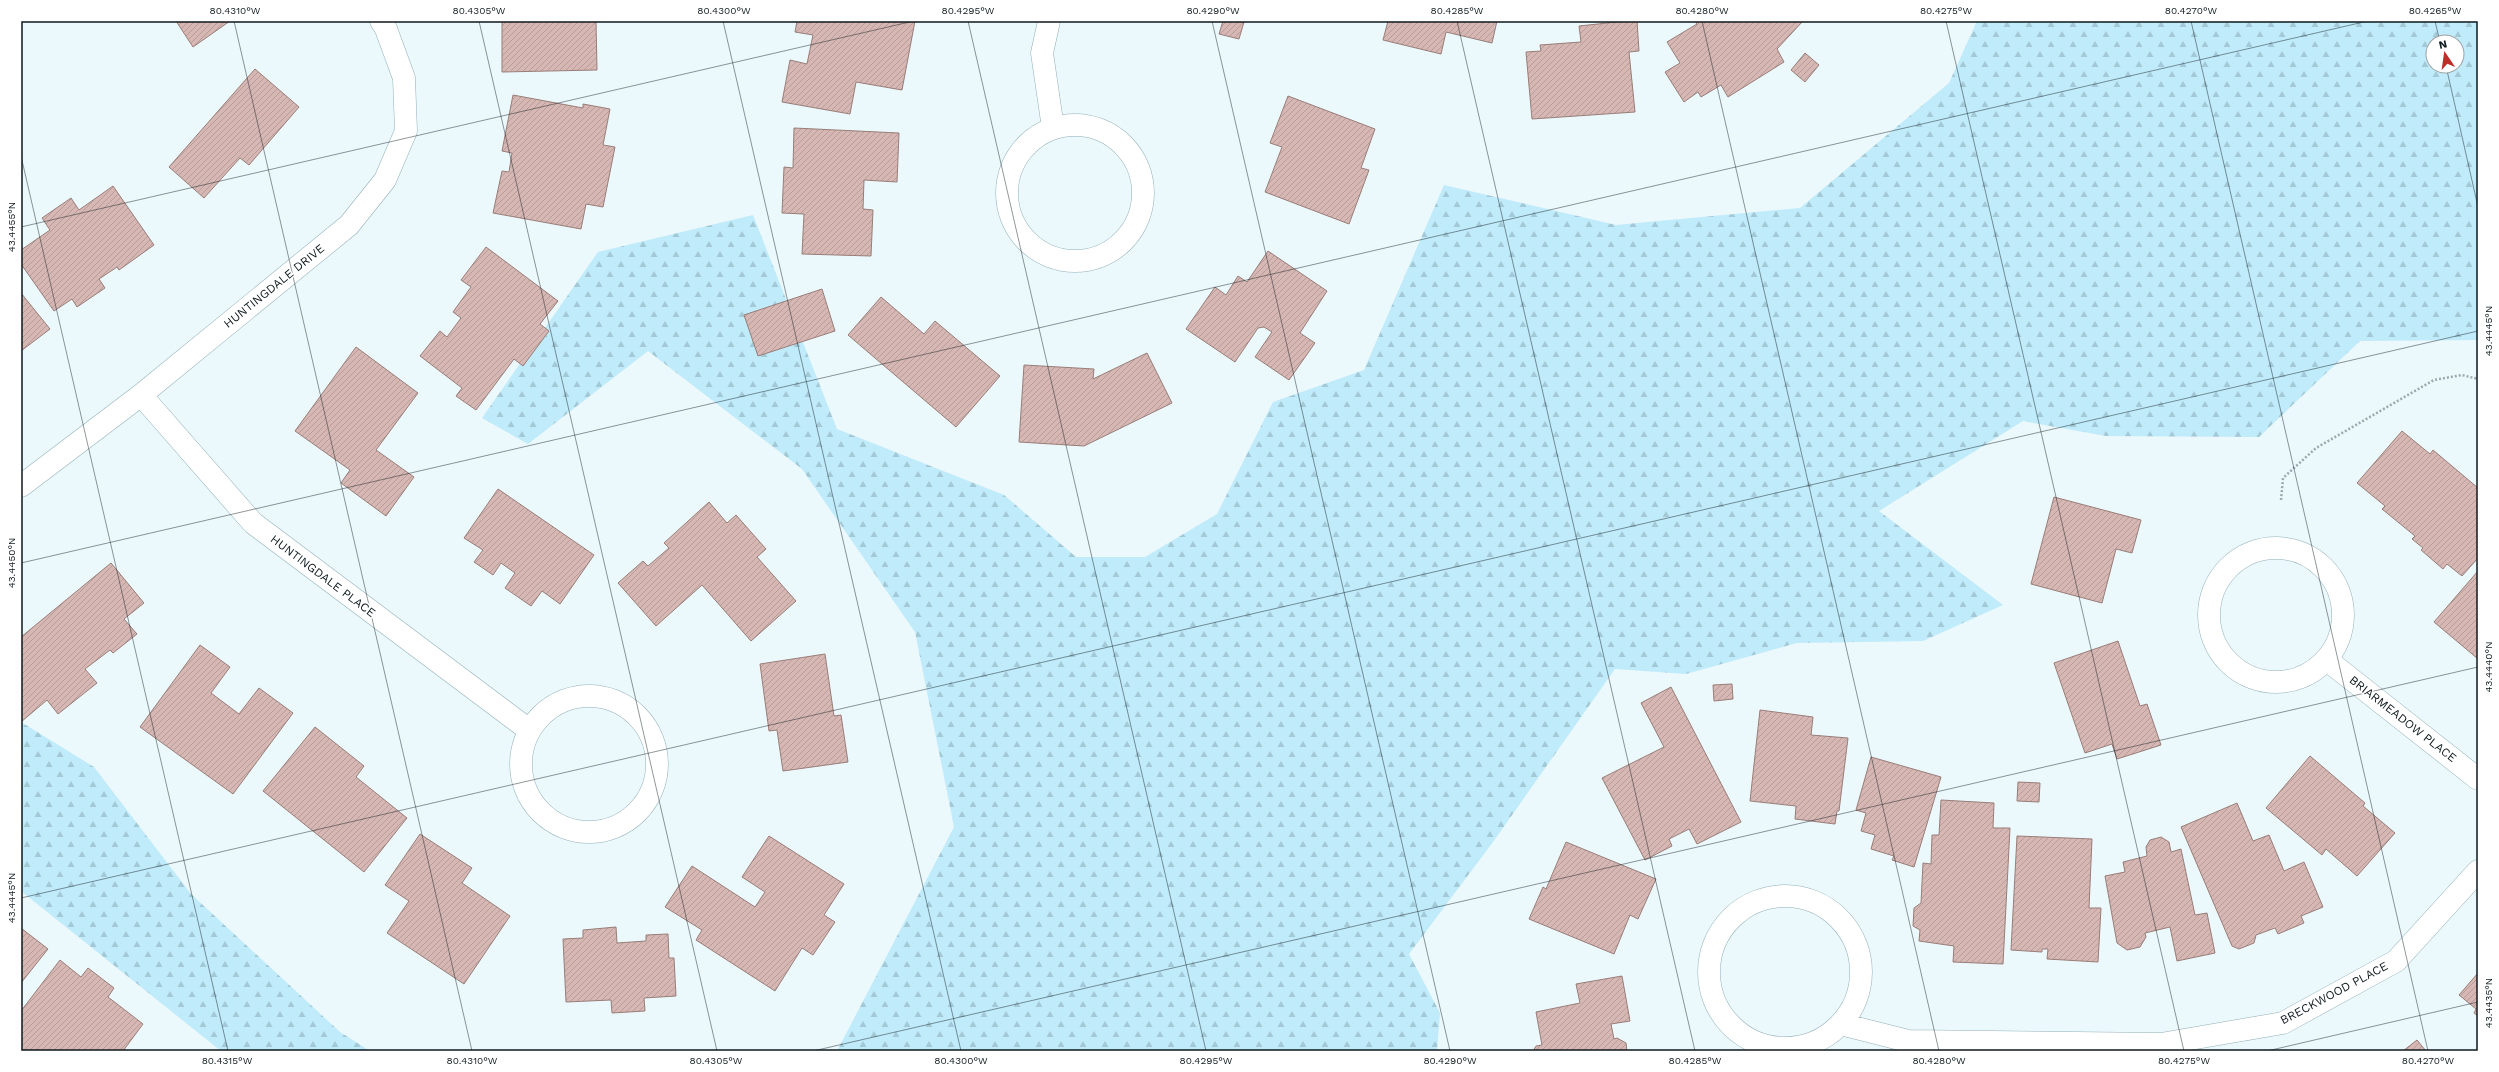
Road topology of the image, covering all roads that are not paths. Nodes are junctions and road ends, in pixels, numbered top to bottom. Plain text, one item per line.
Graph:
1 (381, 21) edge
2 (1049, 21) edge
3 (1053, 128) junction
4 (141, 395) junction
5 (21, 486) edge
6 (2327, 660) junction
7 (529, 730) junction
8 (2478, 779) edge
9 (2478, 871) edge
10 (1841, 1024) junction

1 - 4 street, HUNTINGDALE DRIVE
2 - 3 street
3 - 3 street
4 - 5 street, HUNTINGDALE DRIVE
4 - 7 street, HUNTINGDALE PLACE
6 - 6 street
6 - 8 street, BRIARMEADOW PLACE
7 - 7 street
9 - 10 street, BRECKWOOD PLACE
10 - 10 street

